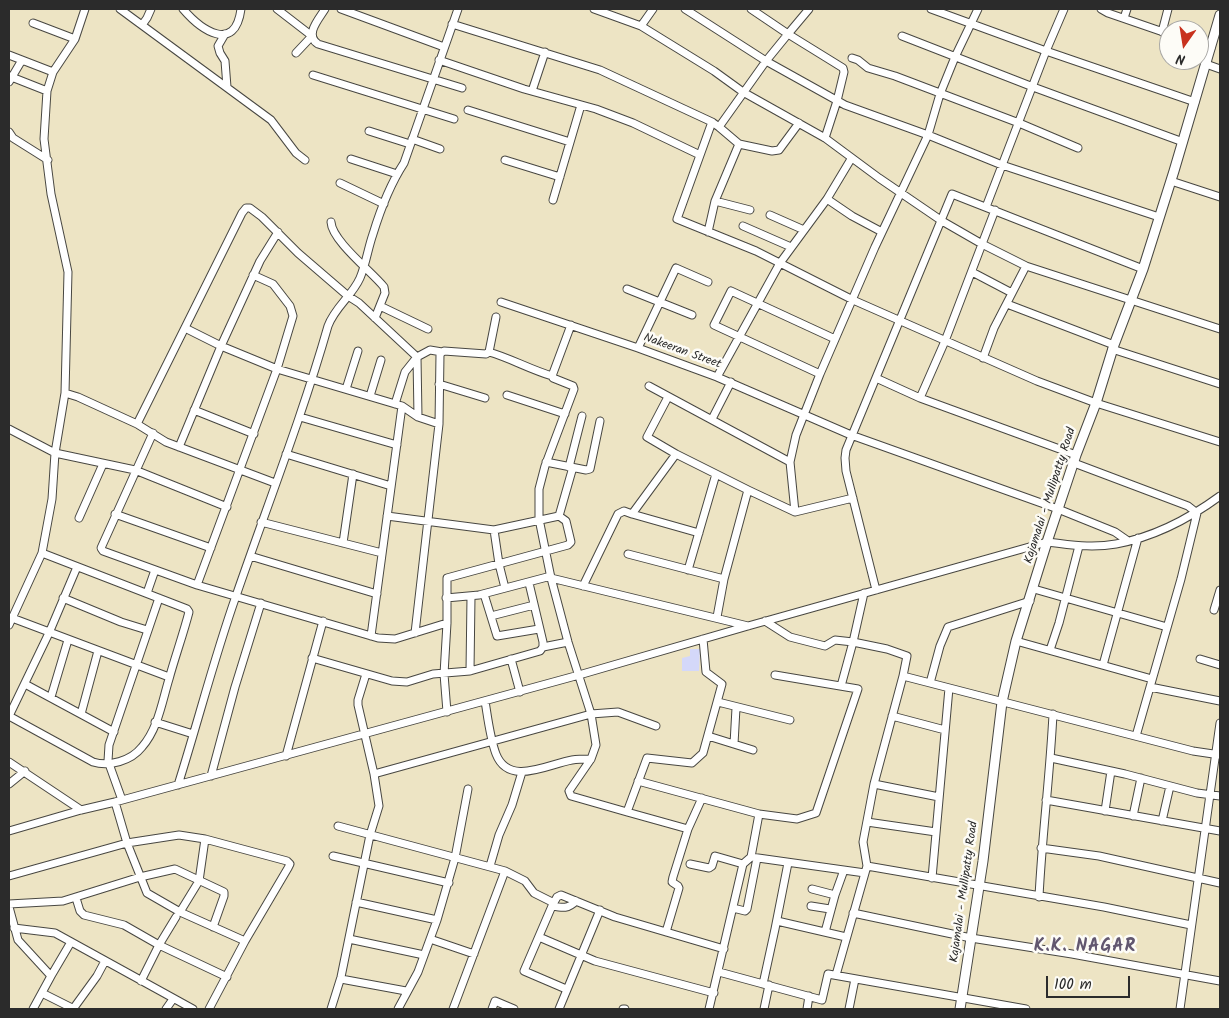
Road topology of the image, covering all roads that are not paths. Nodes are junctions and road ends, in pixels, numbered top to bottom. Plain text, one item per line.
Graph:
1 (85, 9) edge
2 (120, 9) edge
3 (151, 9) edge
4 (183, 9) edge
5 (241, 9) edge
6 (277, 9) edge
7 (325, 9) edge
8 (341, 9) edge
9 (458, 9) edge
10 (594, 9) edge
11 (653, 9) edge
12 (684, 9) edge
13 (751, 9) edge
14 (809, 9) edge
15 (931, 9) edge
16 (978, 9) edge
17 (1064, 9) edge
18 (1101, 9) edge
19 (1127, 9) edge
20 (1220, 16) edge
21 (1124, 18) junction
22 (33, 23) dead end
23 (452, 24) junction
24 (971, 24) junction
25 (142, 25) junction
26 (641, 26) junction
27 (1159, 30) edge
28 (225, 34) junction
29 (788, 34) junction
30 (312, 36) junction
31 (902, 36) dead end
32 (74, 39) junction
33 (444, 46) junction
34 (1211, 48) joint
35 (1046, 51) junction
36 (545, 52) junction
37 (296, 53) dead end
38 (1209, 54) edge
39 (9, 55) edge
40 (852, 58) dead end
41 (955, 58) junction
42 (22, 60) junction
43 (439, 60) junction
44 (766, 61) junction
45 (1204, 70) edge
46 (53, 72) junction
47 (313, 75) dead end
48 (10, 78) edge
49 (432, 79) junction
50 (227, 87) junction
51 (1033, 87) junction
52 (462, 88) dead end
53 (47, 91) junction
54 (532, 91) junction
55 (743, 92) junction
56 (940, 94) junction
57 (838, 101) junction
58 (1195, 102) junction
59 (582, 105) junction
60 (422, 110) junction
61 (468, 110) dead end
62 (454, 119) dead end
63 (712, 122) junction
64 (799, 123) junction
65 (1019, 123) junction
66 (719, 127) junction
67 (369, 131) dead end
68 (9, 132) edge
69 (928, 135) junction
70 (824, 138) junction
71 (411, 141) junction
72 (570, 142) junction
73 (1183, 142) junction
74 (739, 144) junction
75 (1078, 148) dead end
76 (440, 149) dead end
77 (700, 155) junction
78 (351, 158) dead end
79 (851, 159) junction
80 (48, 160) junction
81 (305, 160) dead end
82 (505, 160) dead end
83 (1002, 165) junction
84 (397, 174) junction
85 (560, 177) junction
86 (1171, 181) junction
87 (340, 183) dead end
88 (901, 192) junction
89 (1220, 197) edge
90 (827, 198) junction
91 (553, 200) dead end
92 (715, 201) junction
93 (384, 204) junction
94 (986, 207) junction
95 (750, 210) dead end
96 (995, 210) junction
97 (770, 215) dead end
98 (1160, 217) junction
99 (942, 220) junction
100 (331, 222) dead end
101 (743, 226) dead end
102 (804, 230) junction
103 (278, 232) junction
104 (708, 232) junction
105 (882, 232) junction
106 (982, 244) junction
107 (791, 246) junction
108 (780, 263) junction
109 (364, 266) junction
110 (1026, 266) junction
111 (1143, 269) junction
112 (972, 272) junction
113 (253, 275) junction
114 (708, 282) dead end
115 (626, 289) dead end
116 (1012, 293) junction
117 (348, 296) junction
118 (853, 300) junction
119 (1131, 300) junction
120 (501, 302) dead end
121 (659, 302) junction
122 (757, 302) junction
123 (1007, 304) junction
124 (380, 306) junction
125 (692, 316) dead end
126 (496, 317) dead end
127 (375, 318) junction
128 (900, 320) junction
129 (571, 325) junction
130 (185, 328) junction
131 (428, 329) dead end
132 (1220, 329) edge
133 (739, 337) junction
134 (835, 339) junction
135 (945, 341) junction
136 (221, 346) junction
137 (1113, 347) junction
138 (638, 348) junction
139 (358, 351) dead end
140 (442, 352) junction
141 (489, 352) junction
142 (418, 357) junction
143 (983, 358) junction
144 (381, 360) dead end
145 (278, 369) junction
146 (820, 374) junction
147 (552, 376) junction
148 (718, 377) junction
149 (876, 378) junction
150 (313, 379) junction
151 (731, 382) junction
152 (439, 384) junction
153 (1220, 384) edge
154 (649, 386) dead end
155 (346, 389) junction
156 (65, 393) junction
157 (507, 395) dead end
158 (370, 396) junction
159 (668, 397) junction
160 (485, 398) dead end
161 (920, 398) junction
162 (1096, 403) junction
163 (398, 405) junction
164 (194, 410) junction
165 (565, 414) junction
166 (803, 415) junction
167 (582, 416) dead end
168 (300, 417) junction
169 (418, 417) junction
170 (712, 419) junction
171 (600, 421) dead end
172 (137, 424) junction
173 (439, 424) junction
174 (9, 429) edge
175 (153, 433) junction
176 (254, 434) junction
177 (851, 436) junction
178 (1220, 441) edge
179 (396, 445) junction
180 (179, 447) junction
181 (54, 453) junction
182 (286, 454) junction
183 (676, 454) junction
184 (1075, 459) junction
185 (546, 462) junction
186 (790, 462) junction
187 (103, 464) junction
188 (571, 467) junction
189 (135, 470) junction
190 (240, 471) junction
191 (353, 474) junction
192 (716, 474) junction
193 (275, 483) junction
194 (391, 486) junction
195 (748, 490) junction
196 (1220, 496) edge
197 (853, 498) junction
198 (227, 508) junction
199 (1058, 509) junction
200 (795, 512) junction
201 (1197, 513) junction
202 (115, 514) junction
203 (632, 514) junction
204 (387, 516) junction
205 (559, 516) junction
206 (79, 518) dead end
207 (539, 519) junction
208 (262, 522) junction
209 (427, 522) junction
210 (494, 530) junction
211 (699, 533) junction
212 (1138, 538) junction
213 (1128, 541) junction
214 (1047, 542) junction
215 (342, 543) junction
216 (1079, 546) junction
217 (211, 548) junction
218 (546, 551) junction
219 (42, 553) junction
220 (382, 553) junction
221 (628, 554) dead end
222 (250, 556) junction
223 (499, 564) junction
224 (77, 567) junction
225 (155, 570) junction
226 (688, 570) junction
227 (551, 577) junction
228 (724, 579) junction
229 (529, 582) junction
230 (197, 585) junction
231 (583, 586) junction
232 (505, 588) junction
233 (1034, 589) junction
234 (876, 590) junction
235 (1220, 590) edge
236 (147, 593) junction
237 (864, 593) junction
238 (377, 594) junction
239 (484, 594) junction
240 (235, 597) junction
241 (471, 597) junction
242 (63, 598) junction
243 (158, 598) junction
244 (446, 598) junction
245 (1066, 598) junction
246 (1030, 601) junction
247 (261, 603) junction
248 (534, 605) junction
249 (1214, 610) dead end
250 (1118, 613) junction
251 (491, 616) junction
252 (717, 617) junction
253 (322, 621) junction
254 (765, 621) junction
255 (10, 622) edge
256 (447, 624) junction
257 (748, 626) junction
258 (1167, 627) junction
259 (539, 628) junction
260 (148, 630) junction
261 (49, 633) junction
262 (415, 633) junction
263 (372, 636) junction
264 (703, 639) junction
265 (68, 640) junction
266 (1016, 641) junction
267 (568, 642) junction
268 (853, 642) junction
269 (543, 647) junction
270 (1050, 650) junction
271 (98, 651) junction
272 (312, 658) junction
273 (511, 659) junction
274 (1200, 660) dead end
275 (136, 665) junction
276 (1103, 665) junction
277 (1220, 665) edge
278 (470, 671) junction
279 (366, 674) junction
280 (444, 674) junction
281 (775, 674) dead end
282 (579, 675) junction
283 (903, 676) junction
284 (169, 677) junction
285 (1152, 679) junction
286 (930, 683) junction
287 (26, 684) junction
288 (842, 686) junction
289 (1150, 687) junction
290 (948, 688) junction
291 (520, 692) junction
292 (50, 697) junction
293 (485, 701) junction
294 (1220, 701) edge
295 (718, 702) junction
296 (1002, 702) junction
297 (736, 708) junction
298 (447, 712) junction
299 (81, 714) junction
300 (591, 714) junction
301 (1052, 714) junction
302 (9, 716) edge
303 (892, 716) junction
304 (790, 720) dead end
305 (155, 722) junction
306 (1220, 723) edge
307 (656, 726) dead end
308 (945, 730) junction
309 (114, 732) junction
310 (192, 734) junction
311 (366, 734) junction
312 (708, 736) junction
313 (1136, 736) junction
314 (493, 742) junction
315 (734, 744) junction
316 (753, 750) dead end
317 (1218, 755) edge
318 (286, 756) junction
319 (1051, 758) junction
320 (591, 759) junction
321 (9, 762) edge
322 (109, 765) junction
323 (25, 771) junction
324 (1111, 771) junction
325 (522, 772) junction
326 (374, 774) junction
327 (211, 776) junction
328 (1141, 778) junction
329 (638, 781) junction
330 (9, 784) edge
331 (874, 784) junction
332 (178, 785) junction
333 (1170, 786) junction
334 (468, 789) dead end
335 (1210, 794) junction
336 (1220, 796) edge
337 (939, 797) junction
338 (702, 798) junction
339 (1046, 800) junction
340 (118, 801) junction
341 (81, 810) junction
342 (1104, 811) junction
343 (627, 812) junction
344 (759, 814) junction
345 (1133, 816) junction
346 (1162, 821) junction
347 (867, 822) junction
348 (338, 826) dead end
349 (1205, 828) junction
350 (688, 829) junction
351 (9, 831) edge
352 (1220, 831) edge
353 (936, 832) junction
354 (370, 835) junction
355 (205, 839) junction
356 (126, 843) junction
357 (1041, 848) junction
358 (333, 856) dead end
359 (754, 857) junction
360 (455, 858) junction
361 (788, 862) junction
362 (364, 864) junction
363 (690, 864) dead end
364 (744, 864) junction
365 (490, 866) junction
366 (866, 869) junction
367 (844, 870) junction
368 (505, 871) junction
369 (9, 876) edge
370 (140, 877) junction
371 (1198, 877) junction
372 (932, 878) junction
373 (200, 881) junction
374 (449, 883) junction
375 (1220, 883) edge
376 (980, 886) junction
377 (812, 889) dead end
378 (835, 895) junction
379 (1039, 897) junction
380 (76, 898) junction
381 (576, 901) junction
382 (356, 902) junction
383 (553, 904) junction
384 (9, 906) edge
385 (811, 906) dead end
386 (733, 908) junction
387 (830, 909) junction
388 (600, 910) junction
389 (853, 913) junction
390 (178, 915) junction
391 (437, 920) junction
392 (777, 921) junction
393 (1191, 926) junction
394 (213, 927) junction
395 (14, 928) junction
396 (666, 932) junction
397 (825, 932) junction
398 (539, 937) junction
399 (846, 937) junction
400 (971, 938) junction
401 (349, 939) junction
402 (430, 939) junction
403 (245, 941) junction
404 (71, 942) junction
405 (159, 945) junction
406 (724, 949) junction
407 (474, 954) junction
408 (424, 955) junction
409 (582, 955) junction
410 (105, 960) junction
411 (838, 967) junction
412 (719, 972) junction
413 (828, 974) junction
414 (1184, 975) junction
415 (51, 976) junction
416 (836, 976) junction
417 (227, 977) junction
418 (341, 979) junction
419 (856, 979) junction
420 (141, 981) junction
421 (1220, 981) edge
422 (766, 985) junction
423 (566, 989) junction
424 (406, 991) junction
425 (42, 993) junction
426 (714, 993) junction
427 (809, 996) junction
428 (962, 998) junction
429 (173, 999) junction
430 (1002, 1007) edge
431 (34, 1009) edge
432 (74, 1009) edge
433 (166, 1009) edge
434 (193, 1009) edge
435 (209, 1009) edge
436 (331, 1009) edge
437 (398, 1009) edge
438 (454, 1009) edge
439 (492, 1009) edge
440 (514, 1009) edge
441 (559, 1009) edge
442 (710, 1009) edge
443 (764, 1009) edge
444 (807, 1009) edge
445 (849, 1009) edge
446 (960, 1009) edge
447 (1026, 1009) edge
448 (1180, 1009) edge

1 - 32 street
2 - 25 street
3 - 25 street
4 - 28 street
5 - 28 street
6 - 30 street
7 - 30 street
8 - 33 street
9 - 23 street
10 - 26 street
11 - 26 street
12 - 44 street
13 - 29 street
14 - 29 street
15 - 24 street
16 - 24 street
17 - 35 street
18 - 21 street
19 - 21 street
20 - 34 main road, Kajamalai - Mullipatty Road
21 - 27 street
22 - 32 street
23 - 33 street
23 - 36 street
24 - 35 street
24 - 41 street
25 - 50 street
26 - 55 street
28 - 50 street
29 - 44 street
29 - 57 street
30 - 37 street
30 - 49 street
31 - 41 street
32 - 46 street
33 - 43 street
34 - 38 main road, Kajamalai - Mullipatty Road
35 - 51 street
35 - 58 street
36 - 54 street
36 - 63 street
39 - 42 street
40 - 56 street
41 - 51 street
41 - 56 street
42 - 46 street
42 - 48 street
43 - 49 street
43 - 54 street
44 - 55 street
44 - 57 street
45 - 58 main road, Kajamalai - Mullipatty Road
46 - 53 street
47 - 60 street
48 - 53 street
49 - 52 street
49 - 60 street
50 - 81 street
51 - 65 street
51 - 73 street
53 - 80 street
54 - 59 street
55 - 64 street
55 - 66 street
56 - 65 street
56 - 69 street
57 - 69 street
57 - 70 street
58 - 73 main road, Kajamalai - Mullipatty Road
59 - 72 street
59 - 77 street
60 - 62 street
60 - 71 street
61 - 72 street
63 - 66 street
63 - 77 street
64 - 70 street
64 - 74 street
65 - 75 street
65 - 83 street
66 - 74 street
67 - 71 street
68 - 80 street
69 - 83 street
69 - 88 street
70 - 79 street
71 - 76 street
71 - 84 street
72 - 85 street
73 - 86 main road, Kajamalai - Mullipatty Road
74 - 92 street
77 - 104 street
78 - 84 street
79 - 88 street
79 - 90 street
80 - 156 street
82 - 85 street
83 - 94 street
83 - 98 street
84 - 93 street
85 - 91 street
86 - 89 street
86 - 98 main road, Kajamalai - Mullipatty Road
87 - 93 street
88 - 99 street
88 - 105 street
90 - 102 street
90 - 105 street
92 - 95 street
92 - 104 street
93 - 109 street
94 - 96 street
94 - 99 street
96 - 106 street
96 - 111 street
97 - 102 street
98 - 111 main road, Kajamalai - Mullipatty Road
99 - 106 street
99 - 128 street
100 - 109 street
101 - 107 street
102 - 107 street
103 - 113 street
103 - 117 street
103 - 130 street
104 - 108 street
105 - 118 street
106 - 110 street
106 - 112 street
107 - 108 street
108 - 118 street
108 - 122 street
109 - 117 street
109 - 124 street
110 - 116 street
110 - 119 street
111 - 119 main road, Kajamalai - Mullipatty Road
112 - 116 street
112 - 135 street
113 - 136 street
113 - 145 street
114 - 121 street
115 - 121 street
116 - 123 street
117 - 127 street
117 - 150 street
118 - 128 street
118 - 134 street
119 - 132 street
119 - 137 main road, Kajamalai - Mullipatty Road
120 - 129 street, Nakeeran Street
121 - 125 street
121 - 138 street
122 - 133 street
122 - 133 street
122 - 134 street
123 - 137 street
123 - 143 street
124 - 127 street
124 - 131 street
126 - 141 street
127 - 142 street
128 - 135 street
128 - 149 street
129 - 138 street, Nakeeran Street
129 - 147 street
130 - 136 street
130 - 172 street
133 - 146 street
133 - 148 street
134 - 146 street
135 - 143 street
135 - 161 street
136 - 145 street
136 - 164 street
137 - 153 street
137 - 162 main road, Kajamalai - Mullipatty Road
138 - 148 street, Nakeeran Street
139 - 155 street
140 - 141 street
140 - 142 street
140 - 152 street
141 - 147 street
142 - 163 street
142 - 169 street
143 - 162 street
144 - 158 street
145 - 150 street
145 - 176 street
146 - 166 street
147 - 165 street
148 - 151 street, Nakeeran Street
149 - 161 street
149 - 177 street
150 - 155 street
150 - 168 street
151 - 166 street, Nakeeran Street
151 - 170 street
152 - 160 street
152 - 173 street
154 - 159 street
155 - 158 street
156 - 172 street
156 - 181 street
157 - 165 street
158 - 163 street
159 - 170 street
159 - 183 street
161 - 184 street
162 - 178 street
162 - 184 main road, Kajamalai - Mullipatty Road
163 - 169 street
163 - 179 street
164 - 176 street
164 - 180 street
165 - 185 street
166 - 177 street, Nakeeran Street
166 - 186 street
167 - 188 street
168 - 179 street
168 - 182 street
169 - 173 street
170 - 186 street
171 - 188 street
172 - 175 street
173 - 209 street
174 - 181 street
175 - 180 street
175 - 189 street
176 - 190 street
177 - 197 street
177 - 199 street, Nakeeran Street
179 - 194 street
180 - 190 street
181 - 187 street
181 - 219 street
182 - 191 street
182 - 193 street
183 - 192 street
183 - 203 street
184 - 199 main road, Kajamalai - Mullipatty Road
184 - 201 street
185 - 188 street
185 - 207 street
186 - 200 street
187 - 189 street
187 - 206 street
188 - 205 street
189 - 198 street
189 - 202 street
190 - 193 street
190 - 198 street
191 - 194 street
191 - 215 street
192 - 195 street
192 - 211 street
193 - 208 street
194 - 204 street
195 - 200 street
195 - 228 street
196 - 201 street
197 - 200 street
197 - 234 street
198 - 217 street
199 - 213 street, Nakeeran Street
199 - 214 main road, Kajamalai - Mullipatty Road
201 - 212 street
201 - 258 street
202 - 217 street
202 - 225 street
203 - 211 street
203 - 231 street
204 - 209 street
204 - 220 street
205 - 207 street
205 - 218 street
207 - 210 street
207 - 218 street
208 - 215 street
208 - 222 street
209 - 210 street
209 - 262 street
210 - 223 street
211 - 226 street
212 - 213 street
212 - 250 street
213 - 216 street
214 - 216 street
214 - 233 main road, Kajamalai - Mullipatty Road
214 - 234 street
215 - 220 street
216 - 245 street
217 - 230 street
218 - 223 street
218 - 227 street
219 - 224 street
219 - 255 street
220 - 238 street
221 - 226 street
222 - 238 street
222 - 240 street
223 - 232 street
223 - 244 street
224 - 236 street
224 - 242 street
225 - 230 street
225 - 236 street
226 - 228 street
227 - 229 street
227 - 231 street
227 - 267 street
228 - 252 street
229 - 232 street
229 - 248 street
230 - 240 street
231 - 252 street
232 - 239 street
233 - 245 street
233 - 246 main road, Kajamalai - Mullipatty Road
234 - 237 street
235 - 249 street
236 - 243 street
237 - 254 street
237 - 268 street
238 - 263 street
239 - 241 street
239 - 251 street
240 - 247 street
240 - 310 street
241 - 244 street
241 - 278 street
242 - 260 street
242 - 261 street
243 - 260 street
243 - 284 street
244 - 256 street
245 - 250 street
245 - 270 street
246 - 266 main road, Kajamalai - Mullipatty Road
246 - 286 street
247 - 253 street
247 - 327 street
248 - 251 street
248 - 259 street
250 - 258 street
250 - 276 street
251 - 259 street
252 - 257 street
253 - 263 street
253 - 272 street
254 - 257 street
254 - 268 street
255 - 261 street
256 - 262 street
256 - 280 street
257 - 264 street
258 - 285 street
259 - 269 street
260 - 275 street
261 - 265 street
261 - 287 street
262 - 263 street
264 - 282 street
264 - 295 street
265 - 271 street
265 - 292 street
266 - 270 street
266 - 296 main road, Kajamalai - Mullipatty Road
267 - 269 street
267 - 282 street
268 - 283 street
268 - 288 street
269 - 273 street
270 - 276 street
271 - 275 street
271 - 299 street
272 - 279 street
272 - 318 street
273 - 278 street
273 - 291 street
274 - 277 street
275 - 284 street
275 - 309 street
276 - 285 street
278 - 280 street
279 - 280 street
279 - 311 street
280 - 298 street
281 - 288 street
282 - 291 street
282 - 300 street
283 - 286 street
283 - 303 street
284 - 305 street
285 - 289 street
286 - 290 street
287 - 292 street
287 - 302 street
288 - 344 street
289 - 294 street
289 - 313 street
290 - 296 street
290 - 308 street
291 - 293 street
292 - 299 street
293 - 298 street
293 - 314 street
295 - 297 street
295 - 312 street
296 - 301 street
296 - 376 main road, Kajamalai - Mullipatty Road
297 - 304 street
297 - 315 street
298 - 311 street
299 - 309 street
300 - 307 street
300 - 314 street
300 - 320 street
301 - 313 street
301 - 319 street
302 - 322 street
303 - 308 street
303 - 331 street
305 - 310 street
305 - 322 street
306 - 317 street
308 - 337 street
309 - 322 street
310 - 332 street
311 - 318 street
311 - 326 street
312 - 315 street
312 - 329 street
313 - 317 street
314 - 325 street
314 - 326 street
315 - 316 street
317 - 335 street
318 - 327 street
319 - 324 street
319 - 339 street
320 - 325 street
320 - 343 street
321 - 323 street
322 - 340 street
323 - 330 street
323 - 341 street
324 - 328 street
324 - 342 street
325 - 365 street
326 - 354 street
327 - 332 street
328 - 333 street
328 - 345 street
329 - 338 street
329 - 343 street
331 - 337 street
331 - 347 street
332 - 340 street
333 - 335 street
333 - 346 street
334 - 360 street
335 - 336 street
335 - 349 street
337 - 353 street
338 - 344 street
338 - 350 street
339 - 342 street
339 - 357 street
340 - 341 street
340 - 356 street
341 - 351 street
342 - 345 street
343 - 350 street
344 - 359 street
345 - 346 street
346 - 349 street
347 - 353 street
347 - 366 street
348 - 354 street
349 - 352 street
349 - 371 street
350 - 396 street
353 - 372 street
354 - 360 street
354 - 362 street
355 - 356 street
355 - 373 street
355 - 403 street
356 - 369 street
356 - 370 street
357 - 371 street
357 - 379 street
358 - 362 street
359 - 361 street
359 - 364 street
359 - 386 street
360 - 365 street
360 - 374 street
361 - 367 street
361 - 392 street
362 - 374 street
362 - 382 street
363 - 364 street
364 - 386 street
365 - 368 street
366 - 367 street
366 - 372 street
366 - 389 street
367 - 378 street
368 - 383 street
368 - 407 street
370 - 373 street
370 - 380 street
370 - 390 street
371 - 375 street
371 - 393 street
372 - 376 street
373 - 390 street
373 - 394 street
374 - 391 street
376 - 379 street
376 - 400 main road, Kajamalai - Mullipatty Road
377 - 378 street
378 - 387 street
379 - 393 street
380 - 384 street
380 - 405 street
381 - 383 street
381 - 383 street
381 - 388 street
382 - 391 street
382 - 401 street
383 - 398 street
384 - 395 street
385 - 387 street
386 - 406 street
387 - 397 street
388 - 396 street
388 - 409 street
389 - 399 street
389 - 400 street
390 - 394 street
390 - 405 street
391 - 402 street
392 - 397 street
392 - 422 street
393 - 414 street
394 - 403 street
395 - 404 street
395 - 415 street
396 - 406 street
397 - 399 street
398 - 409 street
398 - 423 street
399 - 411 street
400 - 414 street
400 - 428 main road, Kajamalai - Mullipatty Road
401 - 408 street
401 - 418 street
402 - 407 street
402 - 408 street
403 - 417 street
404 - 410 street
404 - 415 street
405 - 417 street
405 - 420 street
406 - 412 street
407 - 438 street
408 - 424 street
409 - 423 street
409 - 426 street
410 - 420 street
410 - 432 street
411 - 413 street
411 - 416 street
412 - 422 street
412 - 426 street
413 - 416 street
413 - 427 street
414 - 421 street
414 - 448 street
415 - 425 street
416 - 419 street
417 - 435 street
418 - 424 street
418 - 436 street
419 - 428 street
419 - 445 street
420 - 429 street
422 - 427 street
422 - 443 street
423 - 441 street
424 - 437 street
425 - 431 street
425 - 432 street
426 - 442 street
427 - 444 street
428 - 430 street
428 - 446 main road, Kajamalai - Mullipatty Road
429 - 433 street
429 - 434 street
430 - 447 street
439 - 440 street

